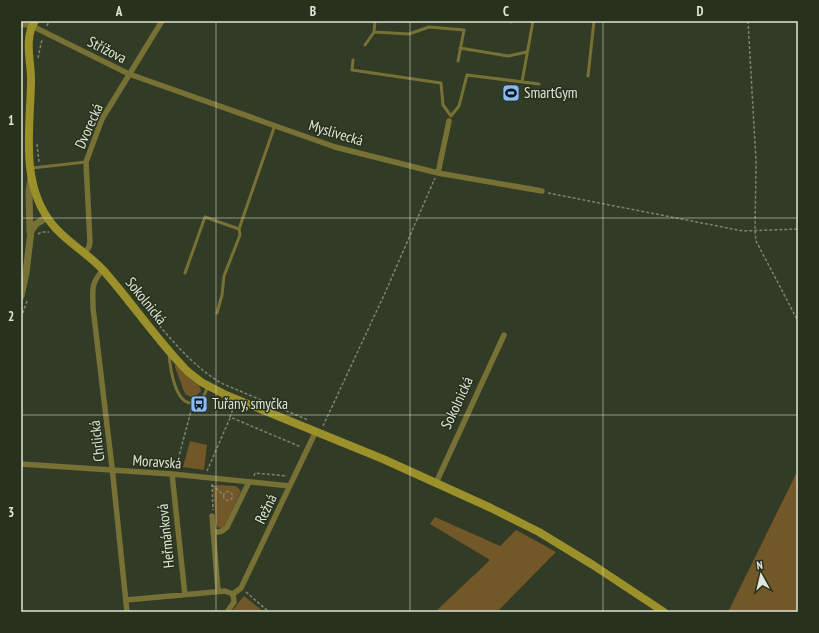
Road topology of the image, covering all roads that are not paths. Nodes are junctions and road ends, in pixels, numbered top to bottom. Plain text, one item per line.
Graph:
1 (162, 21) edge
2 (375, 21) edge
3 (533, 21) edge
4 (594, 21) edge
5 (33, 23) edge
6 (21, 24) edge
7 (374, 32) junction
8 (365, 45) dead end
9 (460, 48) junction
10 (527, 52) junction
11 (353, 60) dead end
12 (458, 61) dead end
13 (129, 74) junction
14 (588, 76) dead end
15 (522, 82) junction
16 (540, 84) dead end
17 (450, 119) junction
18 (275, 125) junction
19 (86, 162) junction
20 (31, 171) junction
21 (438, 173) junction
22 (542, 191) road end
23 (47, 217) junction
24 (239, 228) junction
25 (33, 236) junction
26 (85, 253) junction
27 (103, 270) junction
28 (185, 273) dead end
29 (24, 297) edge
30 (217, 313) dead end
31 (504, 335) dead end
32 (169, 350) junction
33 (208, 386) junction
34 (318, 432) junction
35 (21, 464) edge
36 (112, 472) junction
37 (172, 474) junction
38 (251, 480) junction
39 (436, 483) junction
40 (290, 486) junction
41 (212, 516) road end
42 (213, 533) junction
43 (218, 591) junction
44 (232, 594) junction
45 (185, 595) junction
46 (126, 600) junction
47 (127, 612) edge
48 (227, 612) edge
49 (664, 612) edge

1 - 13 street, Dvorecká
2 - 7 lane
3 - 10 lane
4 - 14 lane
5 - 6 street, Střížova
5 - 13 street, Střížova
5 - 20 main road, Sokolnická
7 - 8 lane
7 - 9 lane
9 - 10 lane
9 - 12 lane
10 - 15 lane
11 - 17 lane
13 - 18 street, Myslivecká
13 - 19 street, Dvorecká
15 - 16 lane
15 - 17 lane
17 - 21 street
18 - 21 street, Myslivecká
18 - 24 lane
19 - 20 lane
19 - 26 street, Dvorecká
20 - 23 main road, Sokolnická
20 - 25 street
21 - 22 street, Myslivecká
23 - 25 street
23 - 26 main road, Sokolnická
24 - 28 lane
24 - 30 lane
25 - 29 street
26 - 27 main road, Sokolnická
27 - 32 main road, Sokolnická
27 - 36 street, Chrlická
31 - 39 street, Sokolnická
32 - 33 main road, Sokolnická
32 - 33 lane
33 - 34 main road, Sokolnická
34 - 39 main road, Sokolnická
34 - 40 street, Režná
35 - 36 street, Moravská
36 - 37 street, Moravská
36 - 46 street, Chrlická
37 - 38 street, Moravská
37 - 45 street, Heřmánková
38 - 40 street, Moravská
38 - 42 street
39 - 49 main road, Sokolnická
40 - 44 street, Režná
41 - 42 street
42 - 43 street
43 - 44 street
43 - 45 street
44 - 48 street
45 - 46 street
46 - 47 street, Chrlická

